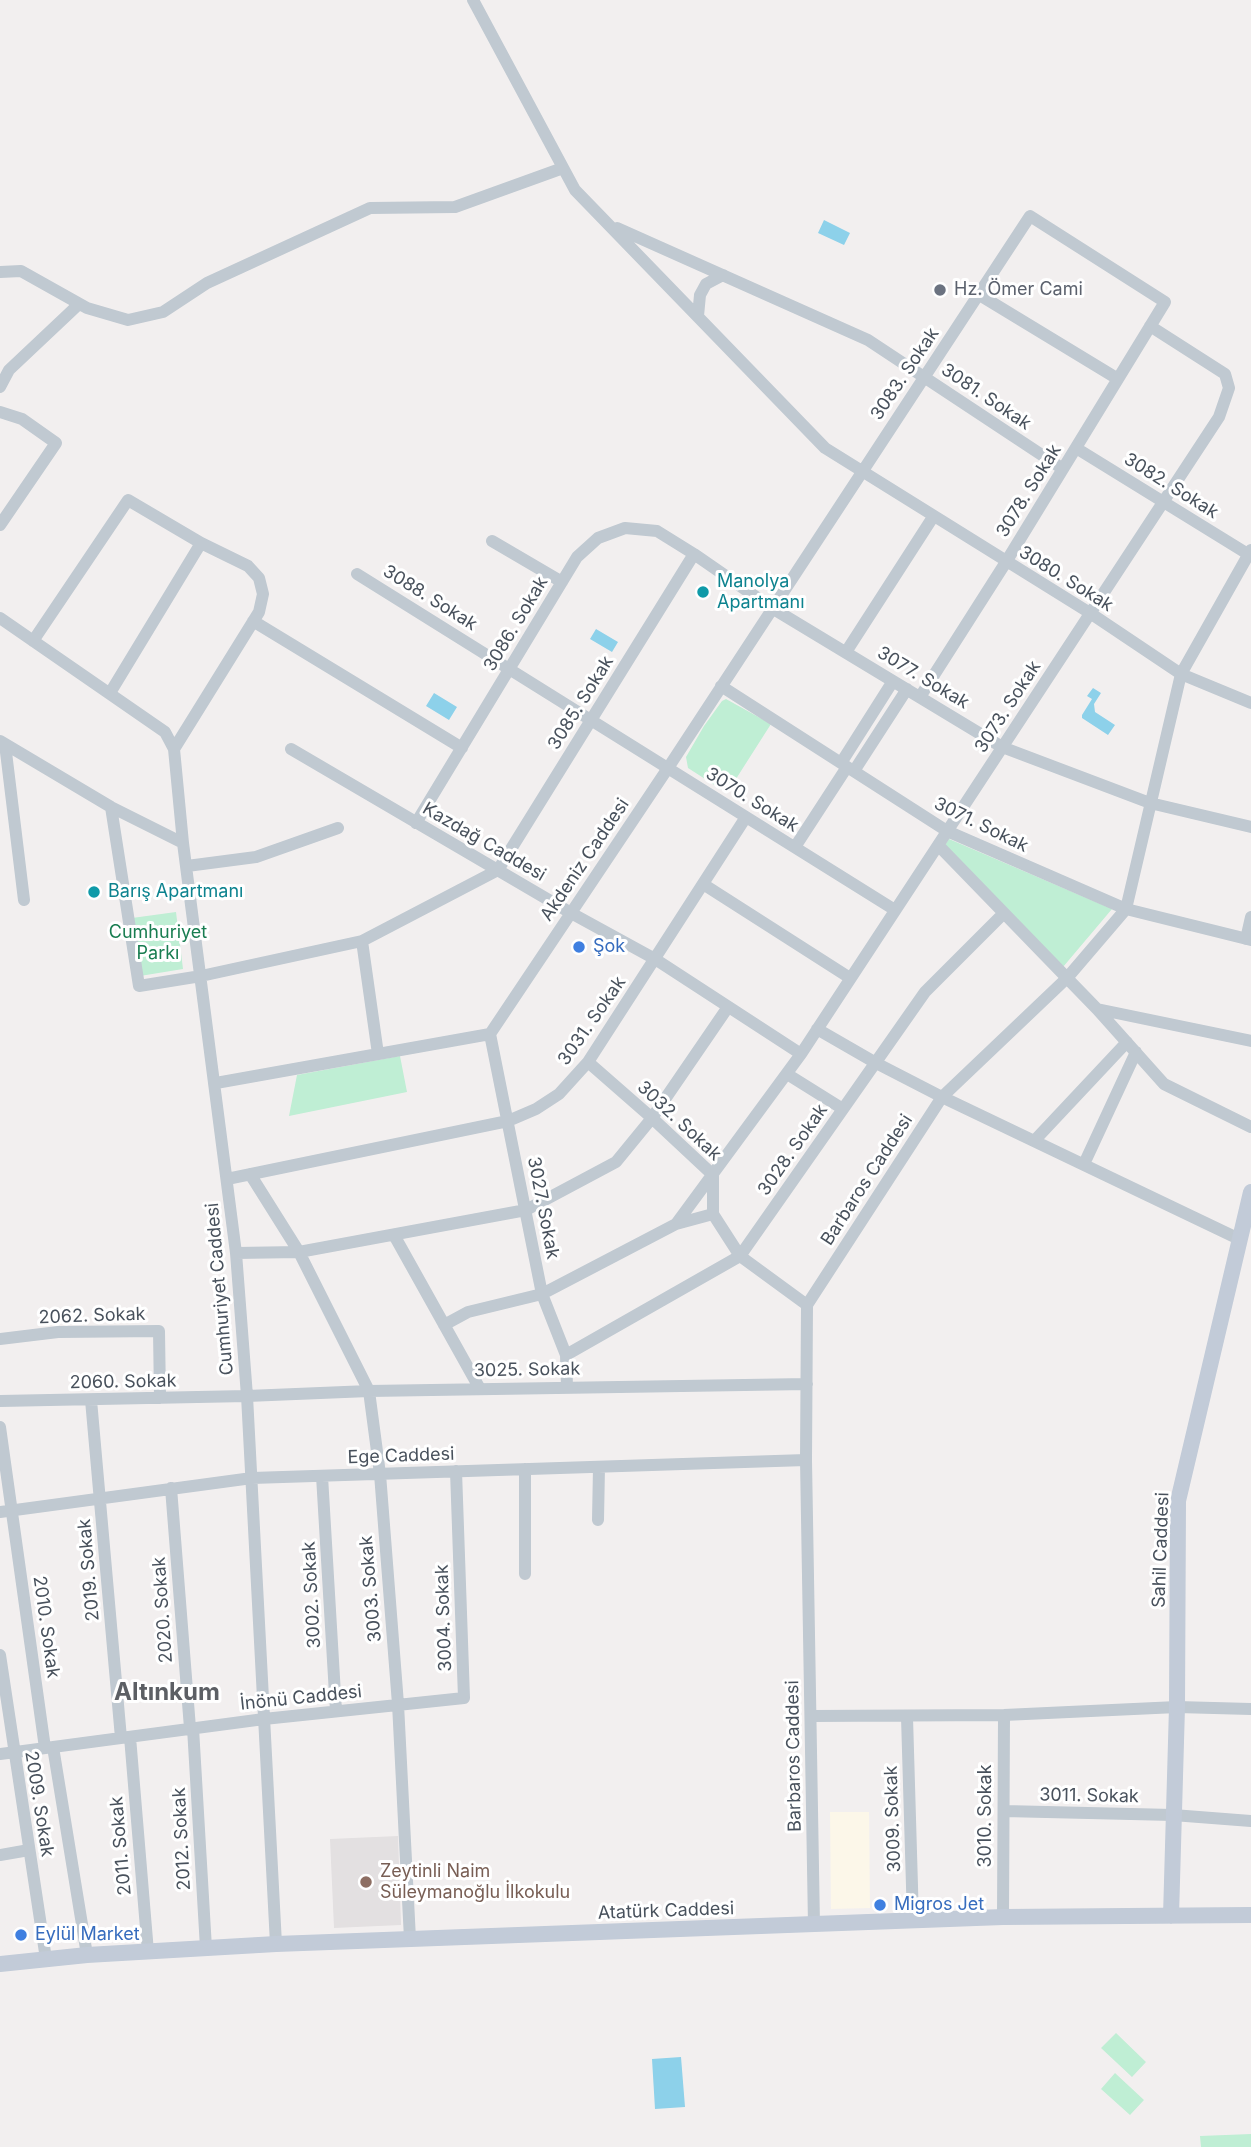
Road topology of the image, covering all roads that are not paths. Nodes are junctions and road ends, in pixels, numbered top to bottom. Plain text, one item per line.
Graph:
1 (473, 0) edge
2 (564, 168) junction
3 (610, 225) junction
4 (0, 272) edge
5 (723, 275) junction
6 (978, 294) junction
7 (1165, 302) joint
8 (79, 304) junction
9 (698, 316) junction
10 (1150, 326) junction
11 (925, 377) junction
12 (1118, 379) junction
13 (0, 387) edge
14 (0, 412) edge
15 (1076, 447) junction
16 (1063, 469) junction
17 (860, 472) junction
18 (1163, 502) junction
19 (933, 517) junction
20 (0, 525) edge
21 (492, 541) dead end
22 (201, 543) junction
23 (1250, 553) edge
24 (694, 554) junction
25 (1006, 562) junction
26 (357, 574) dead end
27 (562, 582) junction
28 (772, 608) junction
29 (1090, 613) junction
30 (0, 618) edge
31 (253, 621) junction
32 (33, 640) junction
33 (846, 652) junction
34 (510, 668) junction
35 (1181, 674) junction
36 (893, 681) junction
37 (721, 686) junction
38 (907, 689) junction
39 (110, 693) junction
40 (920, 697) junction
41 (1251, 704) edge
42 (591, 719) junction
43 (2, 743) edge
44 (1002, 747) junction
45 (461, 748) junction
46 (174, 749) junction
47 (291, 750) dead end
48 (848, 767) junction
49 (668, 768) junction
50 (1150, 803) junction
51 (111, 807) junction
52 (746, 817) junction
53 (416, 823) junction
54 (1251, 827) edge
55 (338, 828) dead end
56 (947, 831) junction
57 (183, 843) junction
58 (938, 845) junction
59 (795, 847) junction
60 (187, 866) junction
61 (498, 870) junction
62 (704, 884) junction
63 (24, 900) dead end
64 (1125, 909) junction
65 (895, 910) junction
66 (571, 913) junction
67 (1004, 913) junction
68 (1251, 918) edge
69 (1249, 940) edge
70 (362, 942) junction
71 (655, 959) junction
72 (201, 976) junction
73 (850, 978) junction
74 (1067, 978) junction
75 (728, 1007) junction
76 (1097, 1009) junction
77 (817, 1029) junction
78 (490, 1034) junction
79 (1251, 1041) edge
80 (1131, 1047) junction
81 (379, 1054) junction
82 (800, 1054) junction
83 (588, 1062) junction
84 (876, 1063) junction
85 (786, 1074) junction
86 (216, 1083) junction
87 (942, 1097) junction
88 (843, 1109) junction
89 (652, 1118) junction
90 (508, 1121) junction
91 (1251, 1127) edge
92 (1035, 1140) junction
93 (1084, 1164) junction
94 (250, 1174) junction
95 (713, 1175) junction
96 (227, 1179) junction
97 (1251, 1192) edge
98 (526, 1210) junction
99 (713, 1214) junction
100 (676, 1224) junction
101 (394, 1235) junction
102 (1239, 1238) junction
103 (299, 1252) junction
104 (236, 1253) junction
105 (740, 1256) junction
106 (542, 1294) junction
107 (807, 1305) junction
108 (444, 1325) junction
109 (0, 1339) edge
110 (566, 1355) junction
111 (807, 1384) junction
112 (567, 1387) junction
113 (480, 1389) junction
114 (369, 1391) junction
115 (247, 1396) junction
116 (160, 1398) junction
117 (92, 1400) junction
118 (0, 1401) edge
119 (0, 1427) edge
120 (806, 1460) junction
121 (599, 1466) junction
122 (525, 1469) junction
123 (456, 1471) junction
124 (380, 1474) junction
125 (322, 1476) junction
126 (252, 1478) junction
127 (172, 1488) junction
128 (100, 1499) junction
129 (6, 1512) edge
130 (598, 1520) dead end
131 (525, 1574) dead end
132 (0, 1655) edge
133 (398, 1704) junction
134 (1177, 1707) junction
135 (1251, 1709) edge
136 (336, 1711) junction
137 (1004, 1715) junction
138 (811, 1716) junction
139 (907, 1717) junction
140 (264, 1719) junction
141 (192, 1728) junction
142 (125, 1737) junction
143 (49, 1747) junction
144 (7, 1753) edge
145 (1004, 1811) junction
146 (1173, 1815) junction
147 (1251, 1821) edge
148 (29, 1850) junction
149 (0, 1855) edge
150 (1251, 1915) edge
151 (1171, 1916) junction
152 (1003, 1917) junction
153 (913, 1920) junction
154 (814, 1925) junction
155 (410, 1939) junction
156 (275, 1944) junction
157 (206, 1948) junction
158 (148, 1952) junction
159 (87, 1955) junction
160 (46, 1959) junction
161 (0, 1964) edge

1 - 2 street, 3080. Sokak
2 - 3 street, 3080. Sokak
2 - 8 street
3 - 5 street, 3081. Sokak
3 - 9 street, 3080. Sokak
4 - 8 street
5 - 9 street
5 - 11 street, 3081. Sokak
6 - 7 street, 3083. Sokak
6 - 11 street, 3083. Sokak
6 - 12 street
7 - 10 street, 3078. Sokak
8 - 13 street
9 - 17 street, 3080. Sokak
10 - 12 street, 3078. Sokak
10 - 18 street, 3073. Sokak
11 - 16 street, 3081. Sokak
11 - 17 street, 3083. Sokak
12 - 15 street, 3078. Sokak
14 - 20 street
15 - 16 street, 3078. Sokak
15 - 18 street, 3082. Sokak
16 - 25 street, 3078. Sokak
17 - 19 street, 3080. Sokak
17 - 28 street, Akdeniz Caddesi
18 - 23 street, 3082. Sokak
18 - 29 street, 3073. Sokak
19 - 25 street, 3080. Sokak
19 - 33 street
21 - 27 street
22 - 31 street
22 - 32 street
22 - 39 street
23 - 35 street, Barbaros Caddesi
24 - 27 street, 3086. Sokak
24 - 28 street, 3077. Sokak
24 - 42 street, 3085. Sokak
25 - 29 street, 3080. Sokak
25 - 40 street, 3078. Sokak
26 - 34 street, 3088. Sokak
27 - 34 street, 3086. Sokak
28 - 33 street, 3077. Sokak
28 - 37 street, Akdeniz Caddesi
29 - 35 street, 3080. Sokak
29 - 44 street, 3073. Sokak
30 - 32 street
31 - 45 street
31 - 46 street
32 - 39 street
33 - 36 street, 3077. Sokak
34 - 42 street, 3088. Sokak
34 - 45 street, 3086. Sokak
35 - 41 street, 3080. Sokak
35 - 50 street, Barbaros Caddesi
36 - 38 street, 3077. Sokak
36 - 48 street
37 - 48 street, 3071. Sokak
37 - 49 street, Akdeniz Caddesi
38 - 40 street, 3077. Sokak
38 - 48 street
39 - 46 street
40 - 44 street, 3077. Sokak
42 - 49 street, 3070. Sokak
42 - 61 street, 3085. Sokak
43 - 51 street
43 - 63 street
44 - 50 street, 3077. Sokak
44 - 56 street, 3073. Sokak
45 - 53 street, 3086. Sokak
46 - 57 street, Cumhuriyet Caddesi
47 - 53 street, Kazdağ Caddesi
48 - 56 street, 3071. Sokak
48 - 59 street
49 - 52 street, 3070. Sokak
49 - 66 street, Akdeniz Caddesi
50 - 54 street, 3077. Sokak
50 - 64 street, Barbaros Caddesi
51 - 57 street
51 - 72 street
52 - 59 street, 3070. Sokak
52 - 62 street, 3031. Sokak
53 - 61 street, Kazdağ Caddesi
55 - 60 street
56 - 58 street, 3073. Sokak
56 - 64 street, 3071. Sokak
57 - 60 street, Cumhuriyet Caddesi
58 - 65 street, 3073. Sokak
58 - 67 street
59 - 65 street, 3070. Sokak
60 - 72 street, Cumhuriyet Caddesi
61 - 66 street, Kazdağ Caddesi
61 - 70 street
62 - 71 street, 3031. Sokak
62 - 73 street
64 - 69 street, 3071. Sokak
64 - 74 street, Barbaros Caddesi
65 - 73 street, 3073. Sokak
66 - 71 street, Kazdağ Caddesi
66 - 78 street, Akdeniz Caddesi
67 - 74 street
67 - 84 street, 3028. Sokak
68 - 69 street
70 - 72 street
70 - 81 street
71 - 75 street, Kazdağ Caddesi
71 - 83 street, 3031. Sokak
72 - 86 street, Cumhuriyet Caddesi
73 - 77 street, 3073. Sokak
74 - 76 street
74 - 87 street, Barbaros Caddesi
75 - 82 street, Kazdağ Caddesi
75 - 89 street
76 - 79 street
76 - 80 street
77 - 82 street, 3073. Sokak
77 - 84 street
78 - 81 street
78 - 90 street, 3027. Sokak
80 - 91 street
80 - 92 street
80 - 93 street
81 - 86 street
82 - 85 street, 3073. Sokak
83 - 89 street, 3032. Sokak
83 - 90 street, 3031. Sokak
84 - 87 street
84 - 88 street, 3028. Sokak
85 - 88 street
85 - 95 street, 3073. Sokak
86 - 96 street, Cumhuriyet Caddesi
87 - 92 street
87 - 107 street, Barbaros Caddesi
88 - 105 street, 3028. Sokak
89 - 95 street, 3032. Sokak
89 - 98 street
90 - 94 street, 3031. Sokak
90 - 98 street, 3027. Sokak
92 - 93 street
93 - 102 street
94 - 96 street, 3031. Sokak
94 - 103 street, 3003. Sokak
95 - 99 street, 3032. Sokak
95 - 100 street, 3073. Sokak
96 - 104 street, Cumhuriyet Caddesi
97 - 102 main road, Sahil Caddesi
98 - 101 street
98 - 106 street, 3027. Sokak
99 - 100 street
99 - 105 street
100 - 106 street
101 - 103 street
101 - 108 street
102 - 134 main road, Sahil Caddesi
103 - 104 street
103 - 114 street, 3003. Sokak
104 - 115 street, Cumhuriyet Caddesi
105 - 107 street
105 - 110 street, 3028. Sokak
106 - 108 street
106 - 110 street, 3027. Sokak
107 - 111 street, Barbaros Caddesi
108 - 113 street
109 - 116 street, 2062. Sokak
110 - 112 street, 3027. Sokak
111 - 112 street, 3025. Sokak
111 - 120 street, Barbaros Caddesi
112 - 113 street, 3025. Sokak
113 - 114 street, 3025. Sokak
114 - 115 street, 3025. Sokak
114 - 124 street, 3003. Sokak
115 - 116 street, 2060. Sokak
115 - 126 street, Cumhuriyet Caddesi
116 - 117 street, 2060. Sokak
117 - 118 street, 2060. Sokak
117 - 128 street, 2019. Sokak
119 - 129 street, 2010. Sokak
120 - 121 street, Ege Caddesi
120 - 138 street, Barbaros Caddesi
121 - 122 street, Ege Caddesi
121 - 130 street
122 - 123 street, Ege Caddesi
122 - 131 street
123 - 124 street, Ege Caddesi
123 - 133 street, 3004. Sokak
124 - 125 street, Ege Caddesi
124 - 133 street, 3003. Sokak
125 - 126 street, Ege Caddesi
125 - 136 street, 3002. Sokak
126 - 127 street, Ege Caddesi
126 - 140 street, Cumhuriyet Caddesi
127 - 128 street, Ege Caddesi
127 - 141 street, 2020. Sokak
128 - 129 street, Ege Caddesi
128 - 142 street, 2019. Sokak
129 - 143 street, 2010. Sokak
132 - 144 street, 2009. Sokak
133 - 136 street, İnönü Caddesi
133 - 155 street, 3003. Sokak
134 - 135 street
134 - 137 street
134 - 146 main road, Sahil Caddesi
136 - 140 street, İnönü Caddesi
137 - 139 street
137 - 145 street, 3010. Sokak
138 - 139 street
138 - 154 street, Barbaros Caddesi
139 - 153 street, 3009. Sokak
140 - 141 street, İnönü Caddesi
140 - 156 street, Cumhuriyet Caddesi
141 - 142 street, İnönü Caddesi
141 - 157 street, 2012. Sokak
142 - 143 street, İnönü Caddesi
142 - 158 street, 2011. Sokak
143 - 144 street, İnönü Caddesi
143 - 159 street, 2010. Sokak
144 - 148 street, 2009. Sokak
145 - 146 street, 3011. Sokak
145 - 152 street, 3010. Sokak
146 - 147 street, 3011. Sokak
146 - 151 main road, Sahil Caddesi
148 - 149 street
148 - 160 street, 2009. Sokak
150 - 151 main road, Atatürk Caddesi
151 - 152 main road, Atatürk Caddesi
152 - 153 main road, Atatürk Caddesi
153 - 154 main road, Atatürk Caddesi
154 - 155 main road, Atatürk Caddesi
155 - 156 main road, Atatürk Caddesi
156 - 157 main road, Atatürk Caddesi
157 - 158 main road, Atatürk Caddesi
158 - 159 main road, Atatürk Caddesi
159 - 160 main road, Atatürk Caddesi
160 - 161 main road, Atatürk Caddesi

